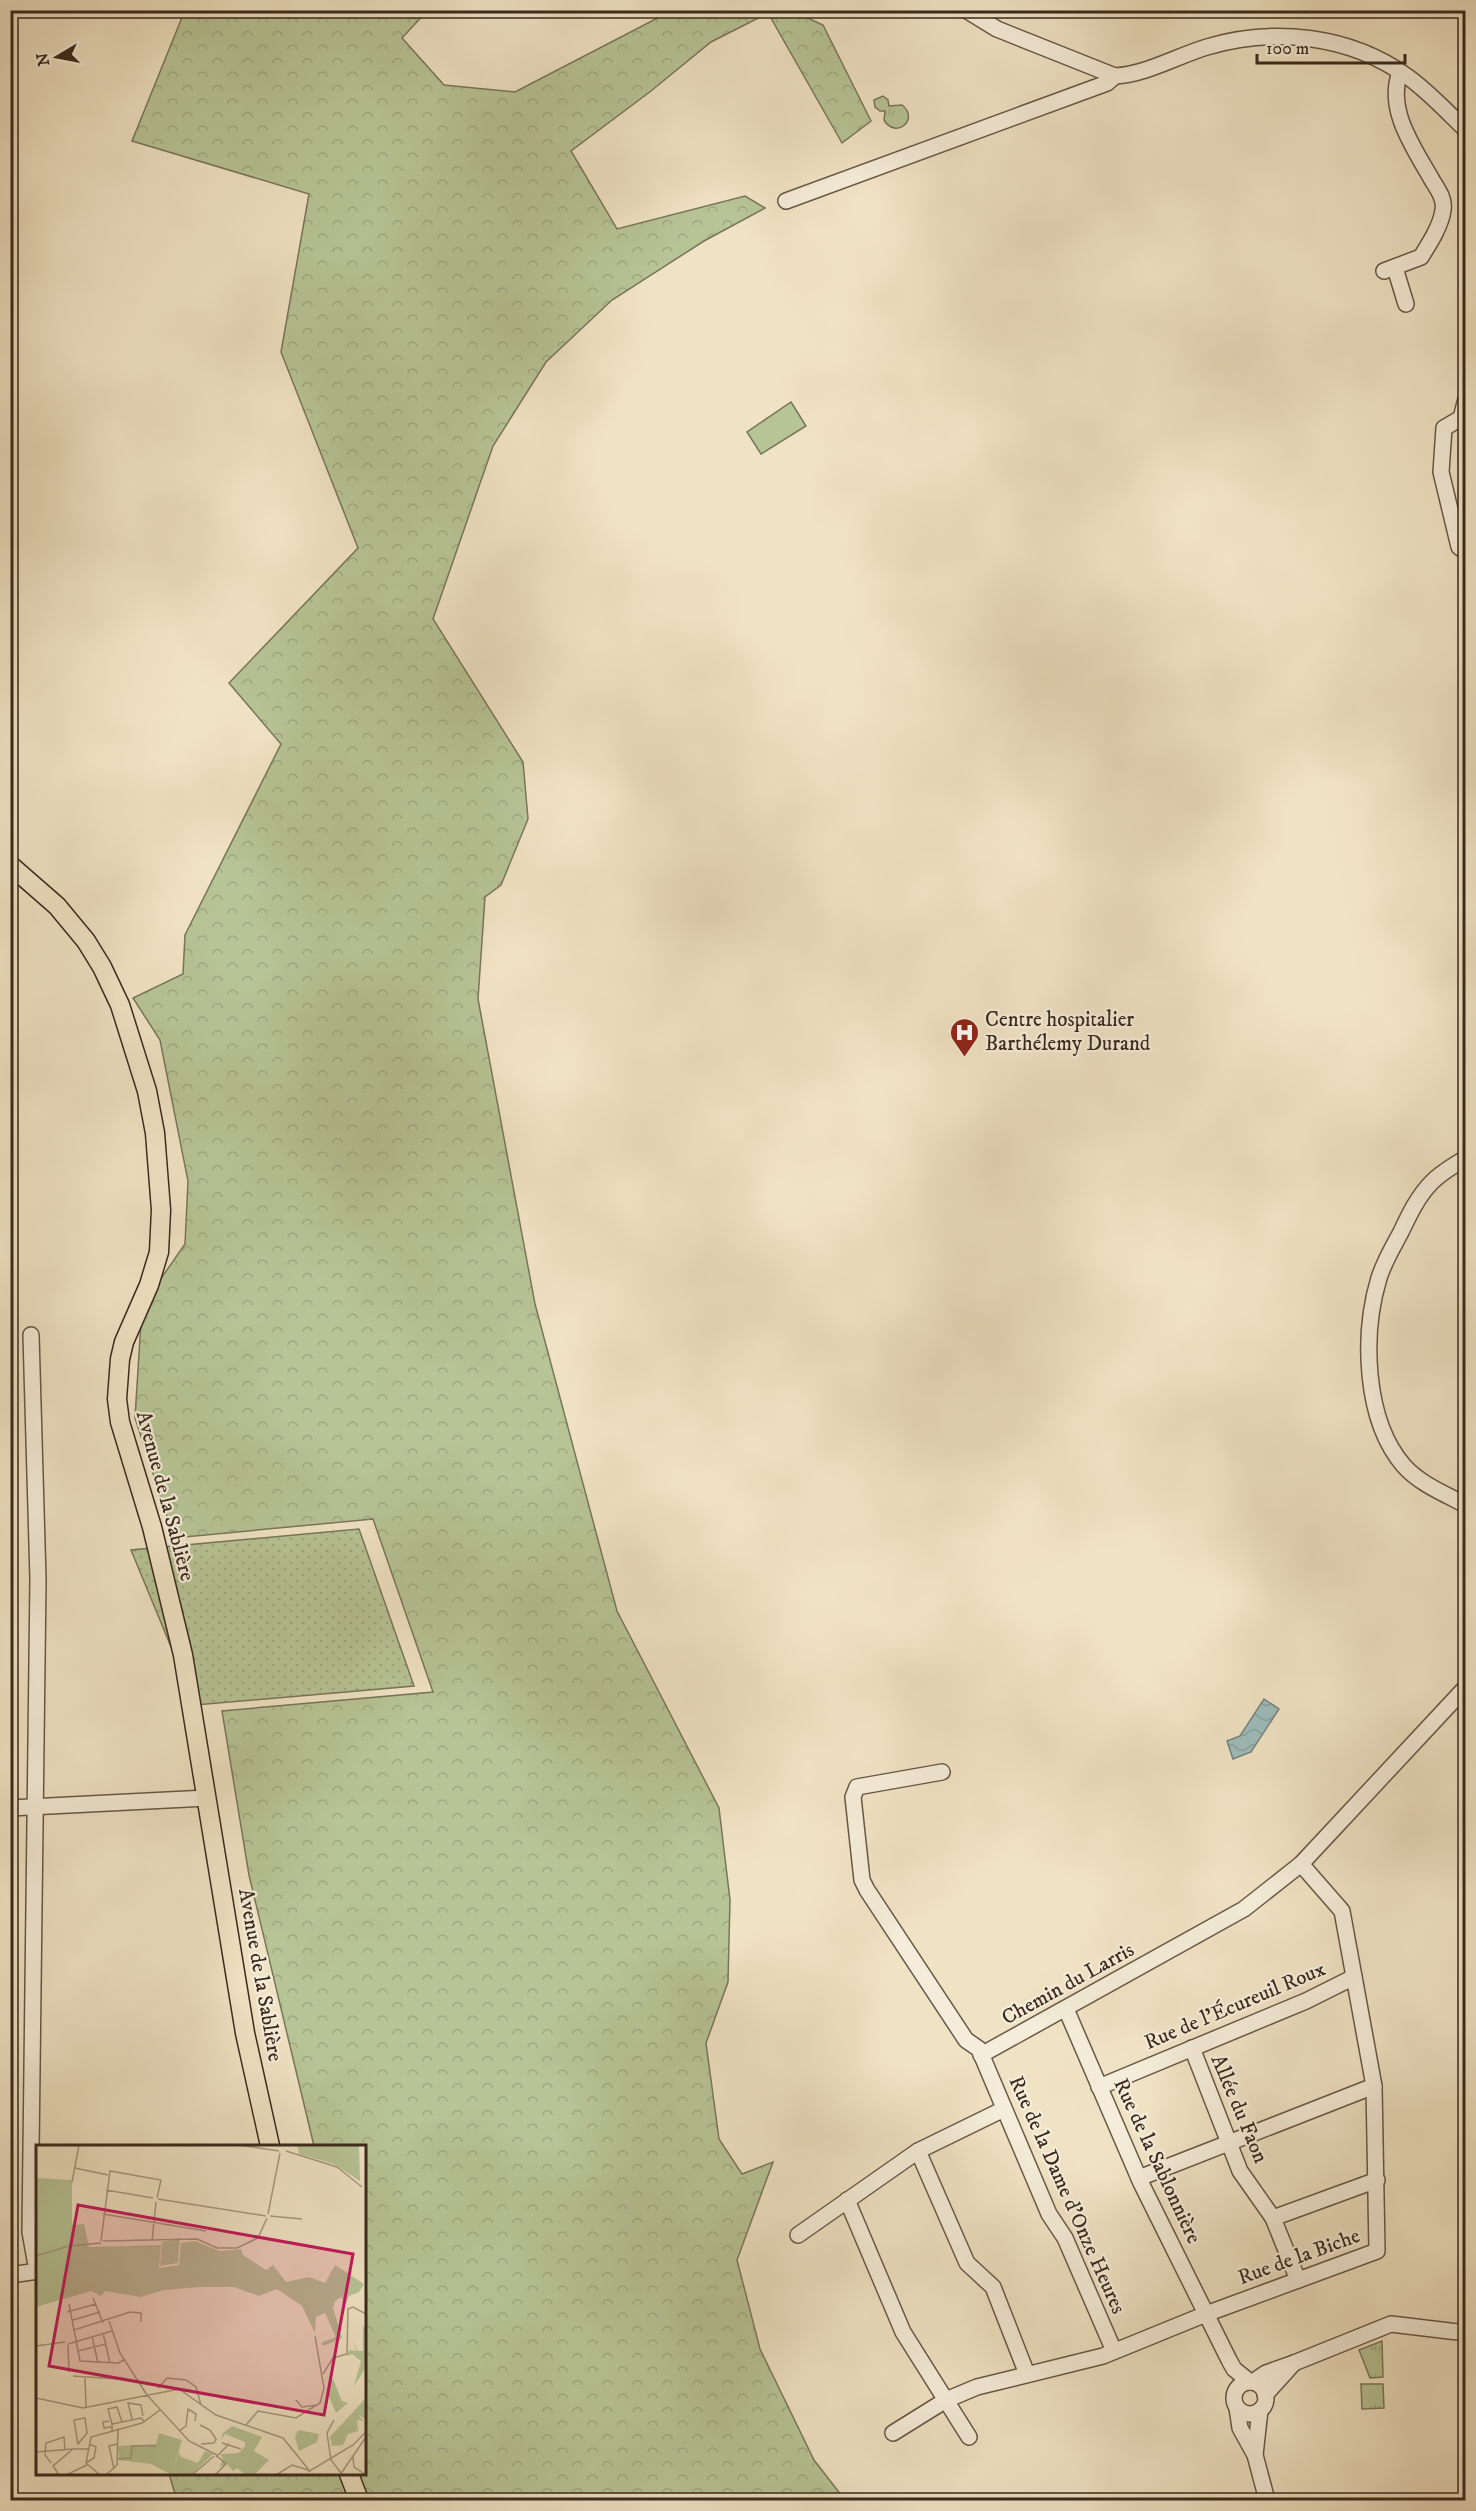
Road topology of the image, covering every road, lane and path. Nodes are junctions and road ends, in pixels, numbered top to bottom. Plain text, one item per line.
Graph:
1 (966, 10) edge
2 (1400, 72) junction
3 (1115, 76) junction
4 (1466, 130) edge
5 (786, 201) dead end
6 (1406, 304) dead end
7 (1466, 399) edge
8 (1462, 550) edge
9 (10, 866) edge
10 (1466, 1158) edge
11 (31, 1335) dead end
12 (1466, 1505) edge
13 (1466, 1687) edge
14 (942, 1772) dead end
15 (207, 1798) junction
16 (37, 1807) junction
17 (10, 1808) edge
18 (1301, 1864) junction
19 (1354, 1977) junction
20 (1066, 2009) junction
21 (1192, 2048) junction
22 (981, 2055) junction
23 (1374, 2086) junction
24 (1099, 2087) junction
25 (1004, 2109) junction
26 (1229, 2142) junction
27 (270, 2145) edge
28 (918, 2151) junction
29 (1139, 2178) junction
30 (1377, 2180) junction
31 (847, 2200) junction
32 (1274, 2218) junction
33 (798, 2235) dead end
34 (36, 2265) edge
35 (36, 2271) edge
36 (10, 2275) edge
37 (1298, 2280) junction
38 (1206, 2314) junction
39 (1215, 2330) junction
40 (1466, 2333) edge
41 (1114, 2351) junction
42 (1294, 2363) junction
43 (1027, 2374) junction
44 (1252, 2382) junction
45 (946, 2400) junction
46 (1263, 2402) junction
47 (1235, 2403) junction
48 (892, 2433) dead end
49 (969, 2437) dead end
50 (1255, 2455) junction
51 (349, 2475) edge
52 (359, 2475) edge
53 (359, 2500) edge
54 (369, 2500) edge
55 (1268, 2500) edge

1 - 3 street
2 - 3 street
2 - 4 street
2 - 6 street
3 - 5 street
7 - 8 street
9 - 15 main road, Avenue de la Sablière
10 - 12 street
11 - 16 street
13 - 18 street, Chemin du Larris
14 - 22 street
15 - 16 street
15 - 27 main road, Avenue de la Sablière
16 - 17 street
16 - 34 street
18 - 19 street, Rue de la Biche
18 - 20 street, Chemin du Larris
19 - 21 street, Rue de l'Écureuil Roux
19 - 23 street, Rue de la Biche
20 - 22 street, Chemin du Larris
20 - 24 street, Rue de la Sablonnière
21 - 24 street, Rue de l'Écureuil Roux
21 - 26 street, Allée du Faon
22 - 25 street, Rue de la Dame d'Onze Heures
23 - 26 street
23 - 30 street, Rue de la Biche
24 - 29 street, Rue de la Sablonnière
25 - 28 street
25 - 41 street, Rue de la Dame d'Onze Heures
26 - 29 street
26 - 32 street, Allée du Faon
28 - 31 street
28 - 43 street
29 - 38 street, Rue de la Sablonnière
30 - 32 street
30 - 37 street, Rue de la Biche
31 - 33 street
31 - 45 street
32 - 37 street, Allée du Faon
35 - 36 street
37 - 38 street, Rue de la Biche
38 - 39 street, Rue de la Sablonnière
38 - 41 street, Rue de la Biche
39 - 44 street
39 - 47 street
40 - 42 street
41 - 43 street, Rue de la Biche
42 - 44 street
42 - 46 street
43 - 45 street, Rue de la Biche
44 - 46 street
44 - 47 street
45 - 48 street, Rue de la Biche
45 - 49 street
46 - 47 street
46 - 50 street
47 - 50 street
50 - 55 street
51 - 53 main road
52 - 54 main road

